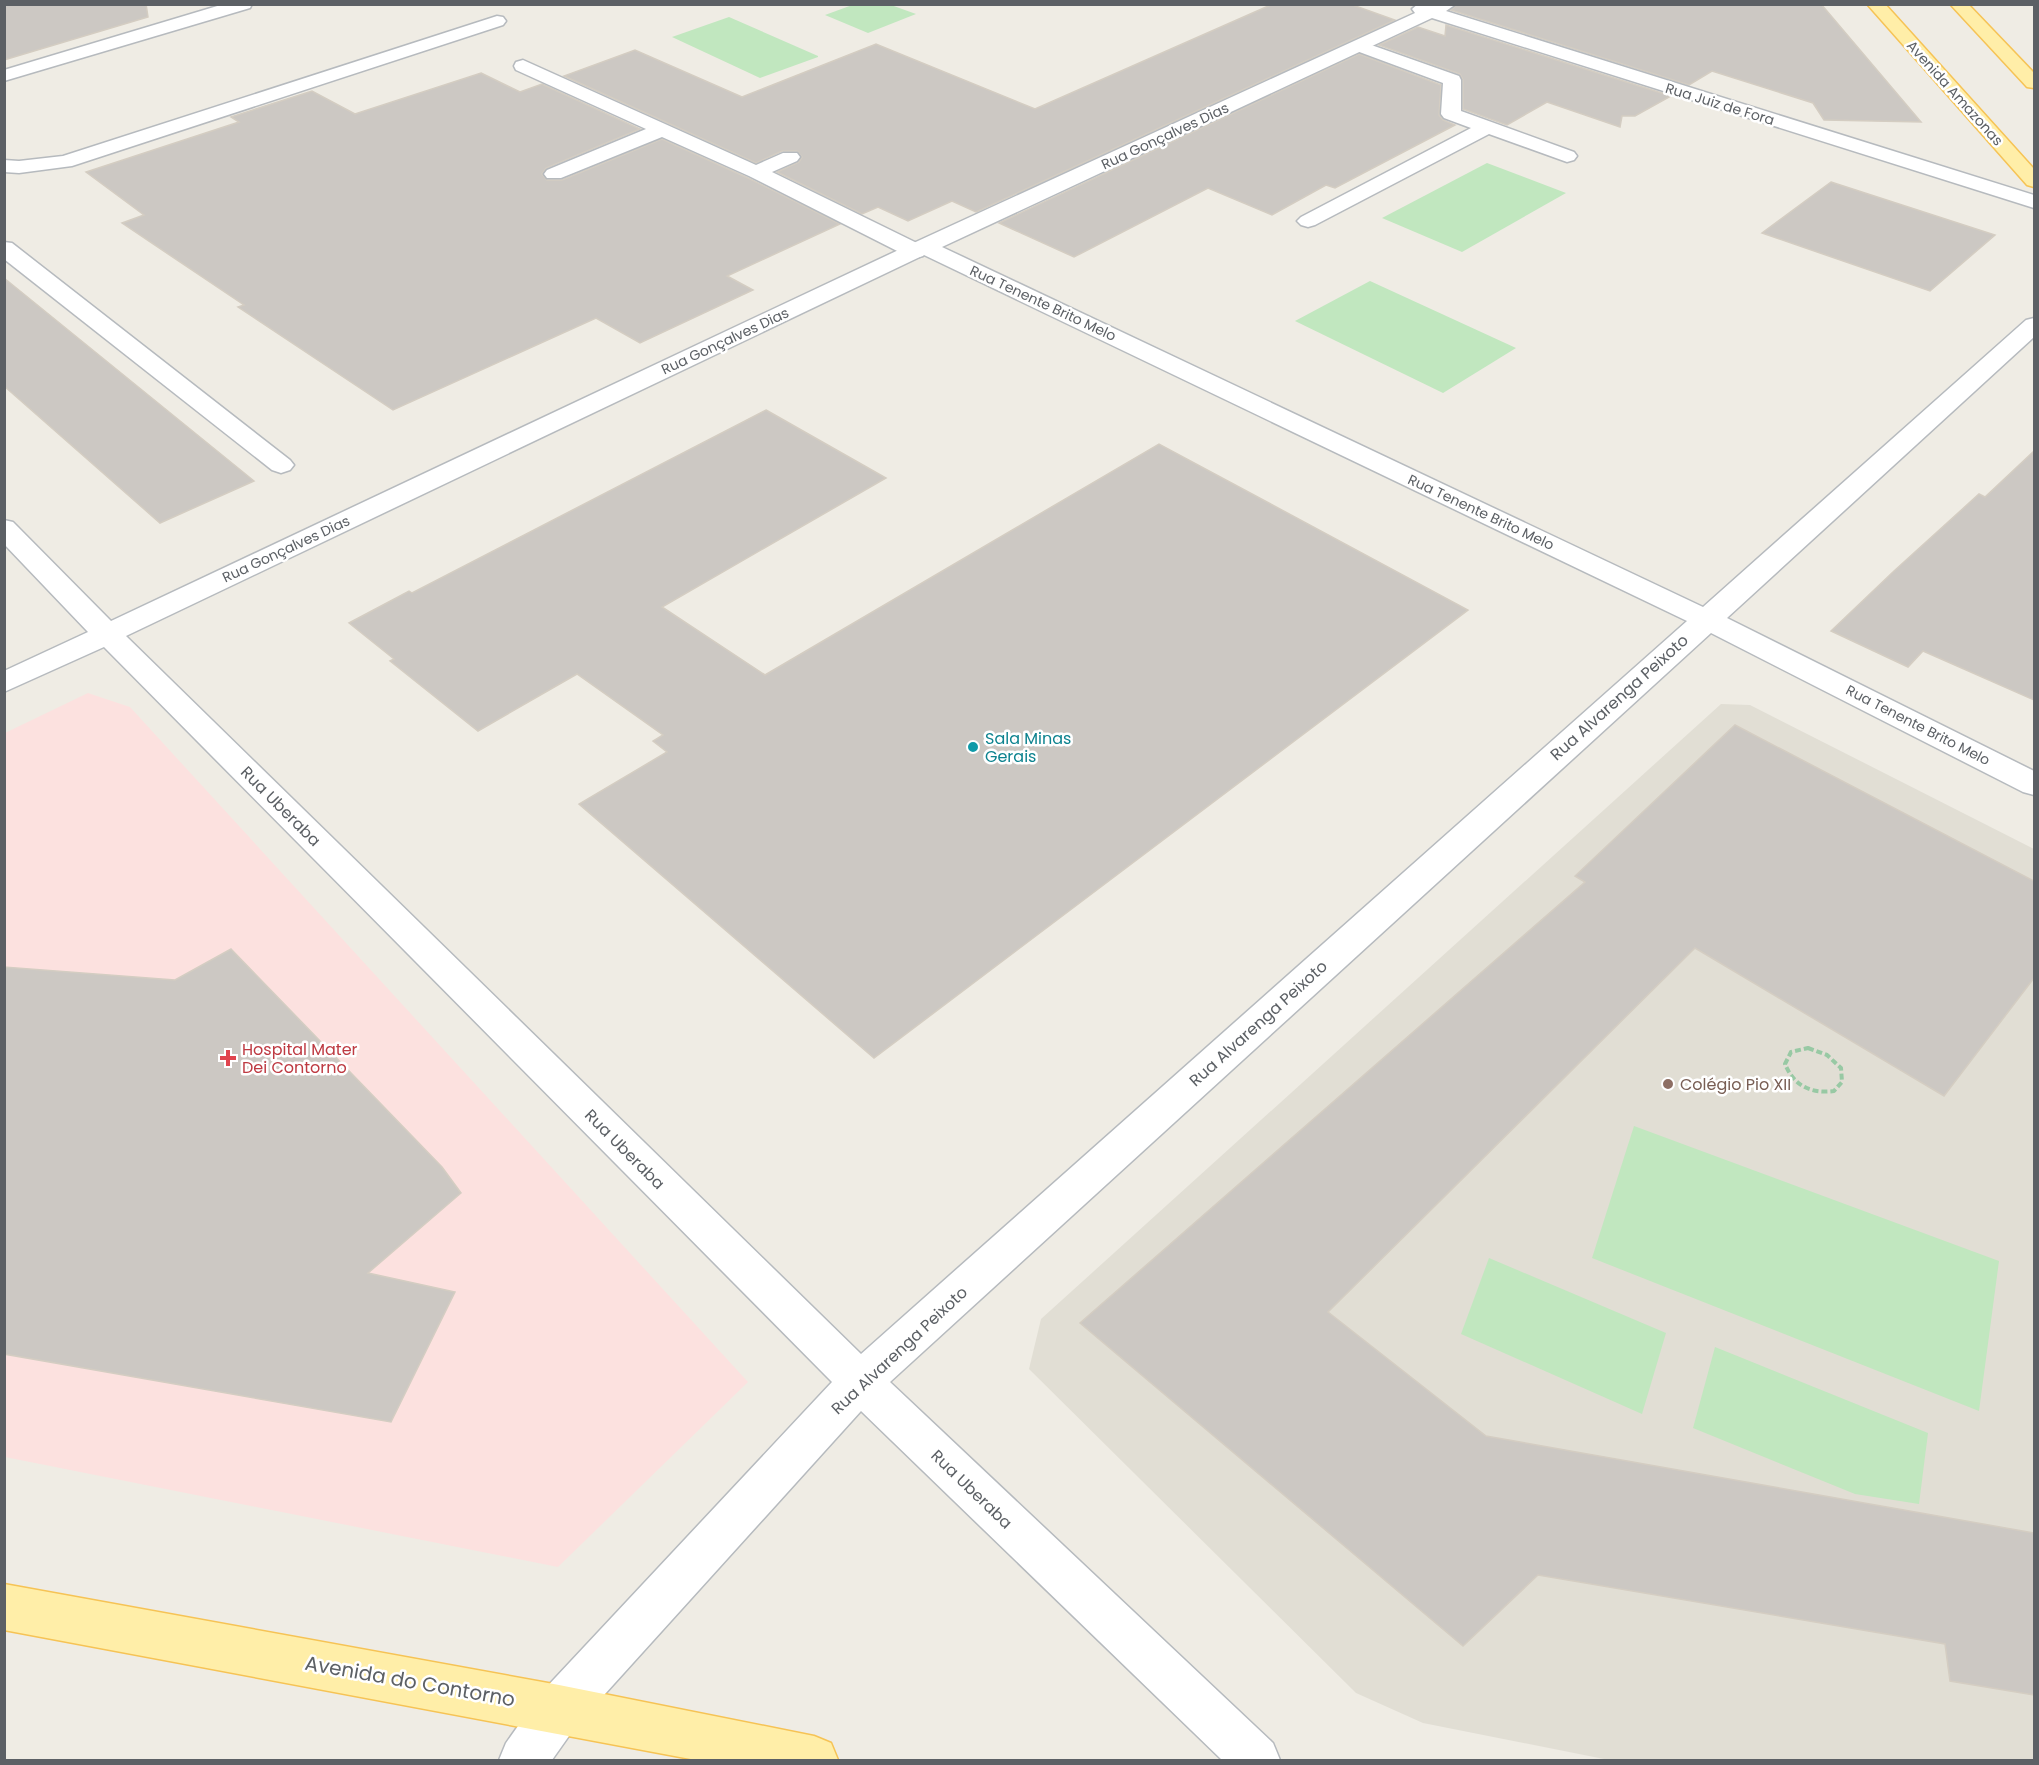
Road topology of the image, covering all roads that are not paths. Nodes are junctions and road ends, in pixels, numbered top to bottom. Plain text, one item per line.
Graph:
1 (244, 4) edge
2 (1406, 4) edge
3 (1875, 4) edge
4 (1958, 4) edge
5 (1439, 9) edge
6 (497, 21) dead end
7 (1360, 46) junction
8 (524, 66) dead end
9 (4, 76) edge
10 (2034, 83) edge
11 (1488, 128) junction
12 (664, 129) junction
13 (1567, 156) dead end
14 (790, 157) dead end
15 (4, 166) edge
16 (756, 172) junction
17 (554, 174) dead end
18 (2034, 181) edge
19 (2034, 202) edge
20 (1308, 221) dead end
21 (4, 248) edge
22 (920, 249) junction
23 (2034, 325) edge
24 (281, 465) dead end
25 (4, 528) edge
26 (1706, 619) junction
27 (107, 634) junction
28 (4, 683) edge
29 (2034, 784) edge
30 (860, 1382) junction
31 (4, 1607) edge
32 (559, 1709) junction
33 (523, 1761) edge
34 (814, 1761) edge
35 (1256, 1761) edge

1 - 9 street
2 - 5 street, Rua Juiz de Fora
3 - 18 main road, Avenida Amazonas
4 - 10 main road
5 - 7 street, Rua Gonçalves Dias
5 - 19 street, Rua Juiz de Fora
6 - 15 street
7 - 11 street
7 - 22 street, Rua Gonçalves Dias
8 - 12 street, Rua Tenente Brito Melo
11 - 13 street
11 - 20 street
12 - 16 street, Rua Tenente Brito Melo
12 - 17 street
14 - 16 street
16 - 22 street, Rua Tenente Brito Melo
21 - 24 street
22 - 26 street, Rua Tenente Brito Melo
22 - 27 street, Rua Gonçalves Dias
23 - 26 street, Rua Alvarenga Peixoto
25 - 27 street, Rua Uberaba
26 - 29 street, Rua Tenente Brito Melo
26 - 30 street, Rua Alvarenga Peixoto
27 - 28 street, Rua Gonçalves Dias
27 - 30 street, Rua Uberaba
30 - 32 street, Rua Alvarenga Peixoto
30 - 35 street, Rua Uberaba
31 - 32 main road, Avenida do Contorno
32 - 33 street, Rua Alvarenga Peixoto
32 - 34 main road, Avenida do Contorno

